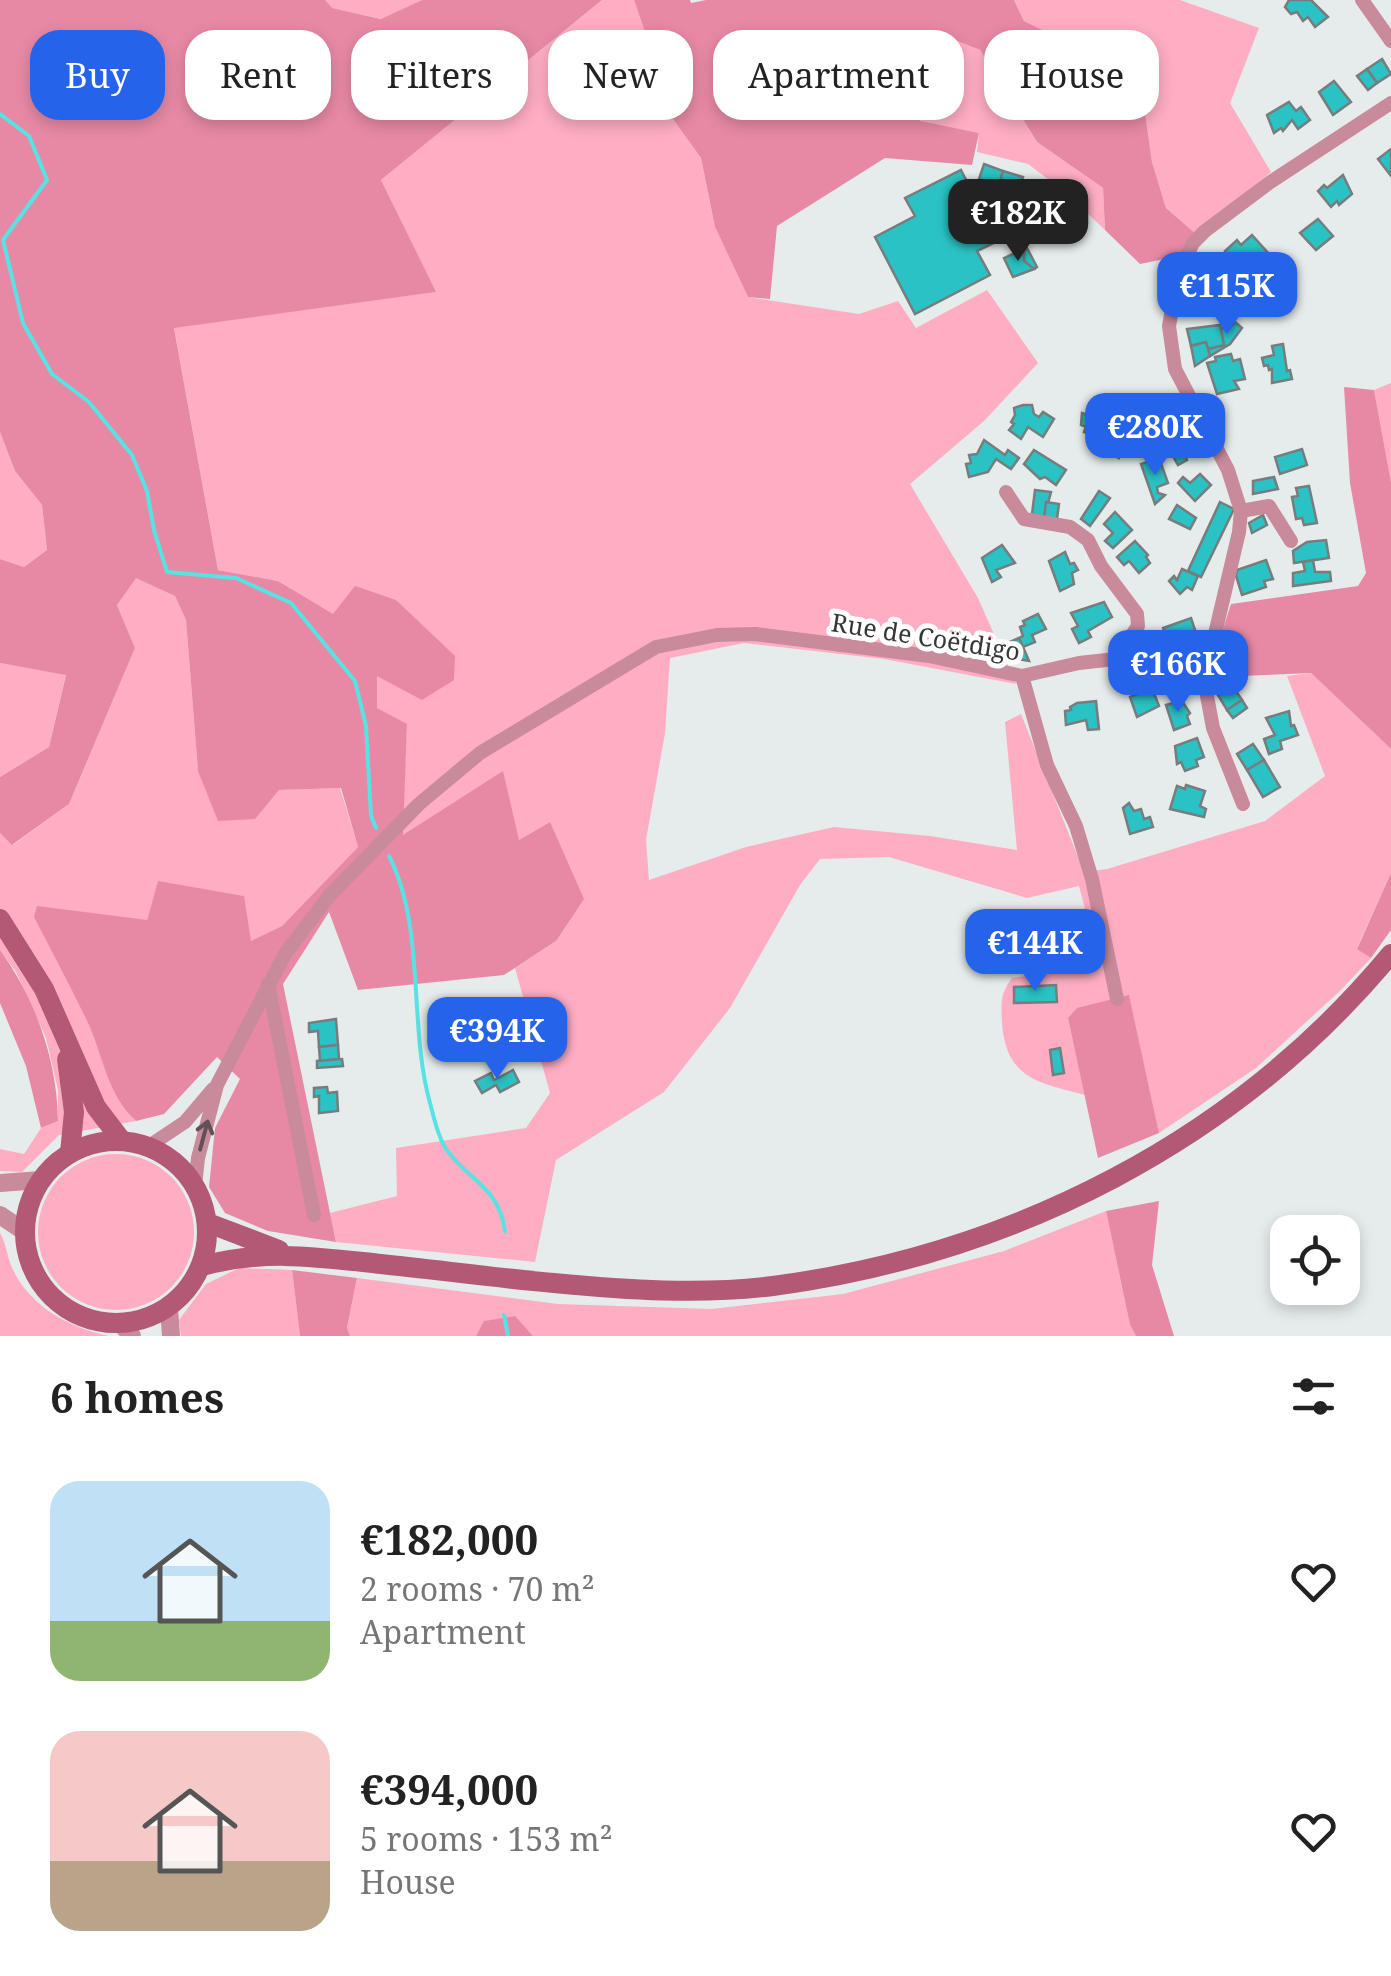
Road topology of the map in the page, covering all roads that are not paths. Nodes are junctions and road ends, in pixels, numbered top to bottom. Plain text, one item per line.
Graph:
1 (1362, 0) edge
2 (1391, 41) edge
3 (1391, 103) edge
4 (1006, 492) dead end
5 (1241, 512) junction
6 (1291, 541) dead end
7 (1199, 653) junction
8 (1116, 659) junction
9 (1022, 676) junction
10 (1243, 804) dead end
11 (0, 919) edge
12 (1391, 954) edge
13 (268, 984) junction
14 (1117, 999) dead end
15 (64, 1037) junction
16 (217, 1085) junction
17 (122, 1141) junction
18 (148, 1146) junction
19 (70, 1153) junction
20 (42, 1180) junction
21 (0, 1183) edge
22 (195, 1186) junction
23 (0, 1215) edge
24 (314, 1216) dead end
25 (208, 1223) junction
26 (25, 1232) junction
27 (290, 1254) junction
28 (202, 1266) junction
29 (169, 1308) junction
30 (126, 1330) edge
31 (171, 1336) edge

1 - 2 street
3 - 5 street
4 - 8 street
5 - 6 street
5 - 7 street
7 - 8 street, Rue de Coëtdigo
7 - 10 street
8 - 9 street, Rue de Coëtdigo
9 - 13 street, Rue de Coëtdigo
9 - 14 street
11 - 15 main road
12 - 27 main road
13 - 16 street, Rue de Coëtdigo
13 - 24 street
15 - 17 main road
15 - 19 main road
16 - 18 street, Rue de Coëtdigo
22 -> 16 street, Rue de Coëtdigo
17 - 18 main road
17 - 19 main road
18 - 22 main road
19 - 20 main road
20 - 21 street
20 - 26 main road
22 - 25 main road
23 - 26 street
25 - 27 main road
25 - 28 main road
26 - 30 main road
27 - 28 main road
28 - 29 main road
29 - 30 main road
29 - 31 street

